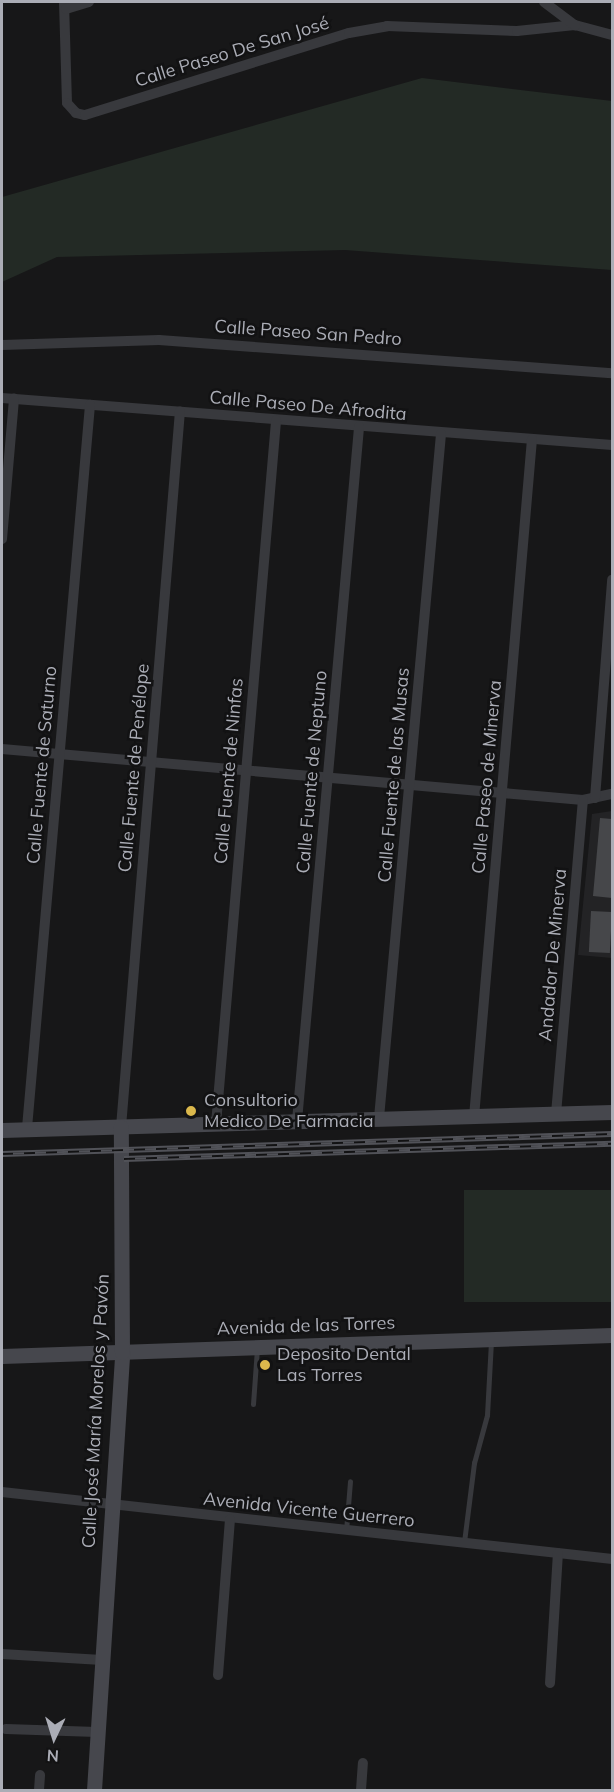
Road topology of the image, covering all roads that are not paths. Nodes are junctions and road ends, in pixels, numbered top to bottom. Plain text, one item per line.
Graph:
1 (89, 2) edge
2 (544, 2) edge
3 (65, 5) edge
4 (575, 25) junction
5 (612, 35) edge
6 (2, 345) edge
7 (612, 373) edge
8 (2, 398) edge
9 (14, 399) junction
10 (90, 405) junction
11 (180, 411) junction
12 (276, 421) junction
13 (359, 427) junction
14 (441, 434) junction
15 (532, 439) junction
16 (612, 446) edge
17 (2, 539) edge
18 (612, 580) edge
19 (2, 748) edge
20 (59, 753) junction
21 (151, 762) junction
22 (246, 769) junction
23 (328, 776) junction
24 (410, 784) junction
25 (502, 793) junction
26 (612, 795) edge
27 (595, 798) junction
28 (583, 800) junction
29 (612, 1112) edge
30 (556, 1113) junction
31 (474, 1117) junction
32 (379, 1118) junction
33 (297, 1121) junction
34 (216, 1124) junction
35 (120, 1127) junction
36 (27, 1128) junction
37 (2, 1130) edge
38 (612, 1335) edge
39 (491, 1339) junction
40 (257, 1347) junction
41 (122, 1352) junction
42 (2, 1356) edge
43 (253, 1404) dead end
44 (350, 1481) dead end
45 (2, 1492) edge
46 (111, 1505) junction
47 (230, 1519) junction
48 (345, 1531) junction
49 (464, 1543) junction
50 (558, 1553) junction
51 (612, 1559) edge
52 (2, 1654) edge
53 (102, 1660) junction
54 (218, 1675) dead end
55 (550, 1683) dead end
56 (6, 1729) dead end
57 (97, 1732) junction
58 (363, 1763) dead end
59 (40, 1775) dead end
60 (39, 1791) edge
61 (94, 1791) edge
62 (361, 1791) edge

1 - 3 street
2 - 4 street
3 - 4 street, Calle Paseo De San José
4 - 5 street, Calle Paseo De San José
6 - 7 street, Calle Paseo San Pedro
8 - 9 street, Calle Paseo De Afrodita
9 - 10 street, Calle Paseo De Afrodita
9 - 17 street
10 - 11 street, Calle Paseo De Afrodita
10 - 20 street, Calle Fuente de Saturno
11 - 12 street, Calle Paseo De Afrodita
11 - 21 street, Calle Fuente de Penélope
12 - 13 street, Calle Paseo De Afrodita
12 - 22 street, Calle Fuente de Ninfas
13 - 14 street, Calle Paseo De Afrodita
13 - 23 street, Calle Fuente de Neptuno
14 - 15 street, Calle Paseo De Afrodita
14 - 24 street, Calle Fuente de las Musas
15 - 16 street, Calle Paseo De Afrodita
15 - 25 street, Calle Paseo de Minerva
18 - 27 street
19 - 20 street
20 - 21 street
20 - 36 street, Calle Fuente de Saturno
21 - 22 street
21 - 35 street, Calle Fuente de Penélope
22 - 23 street
22 - 34 street, Calle Fuente de Ninfas
23 - 24 street
23 - 33 street, Calle Fuente de Neptuno
24 - 25 street
24 - 32 street, Calle Fuente de las Musas
25 - 28 street
25 - 31 street, Calle Paseo de Minerva
26 - 27 street
27 - 28 street
28 - 30 street, Andador De Minerva
29 - 30 main road
30 - 31 main road
31 - 32 main road
32 - 33 main road
33 - 34 main road
34 - 35 main road
35 - 36 main road
35 - 41 main road, Calle José María Morelos y Pavón
36 - 37 main road
38 - 39 main road, Avenida de las Torres
39 - 40 main road, Avenida de las Torres
39 - 49 lane
40 - 41 main road, Avenida de las Torres
40 - 43 lane
41 - 42 main road, Avenida de las Torres
41 - 46 main road, Calle José María Morelos y Pavón
44 - 48 lane
45 - 46 street, Avenida Vicente Guerrero
46 - 47 street, Avenida Vicente Guerrero
46 - 53 main road, Calle José María Morelos y Pavón
47 - 48 street, Avenida Vicente Guerrero
47 - 54 street
48 - 49 street, Avenida Vicente Guerrero
49 - 50 street, Avenida Vicente Guerrero
50 - 51 street, Avenida Vicente Guerrero
50 - 55 street
52 - 53 street
53 - 57 main road, Calle José María Morelos y Pavón
56 - 57 street
57 - 61 main road, Calle José María Morelos y Pavón
58 - 62 street
59 - 60 street

